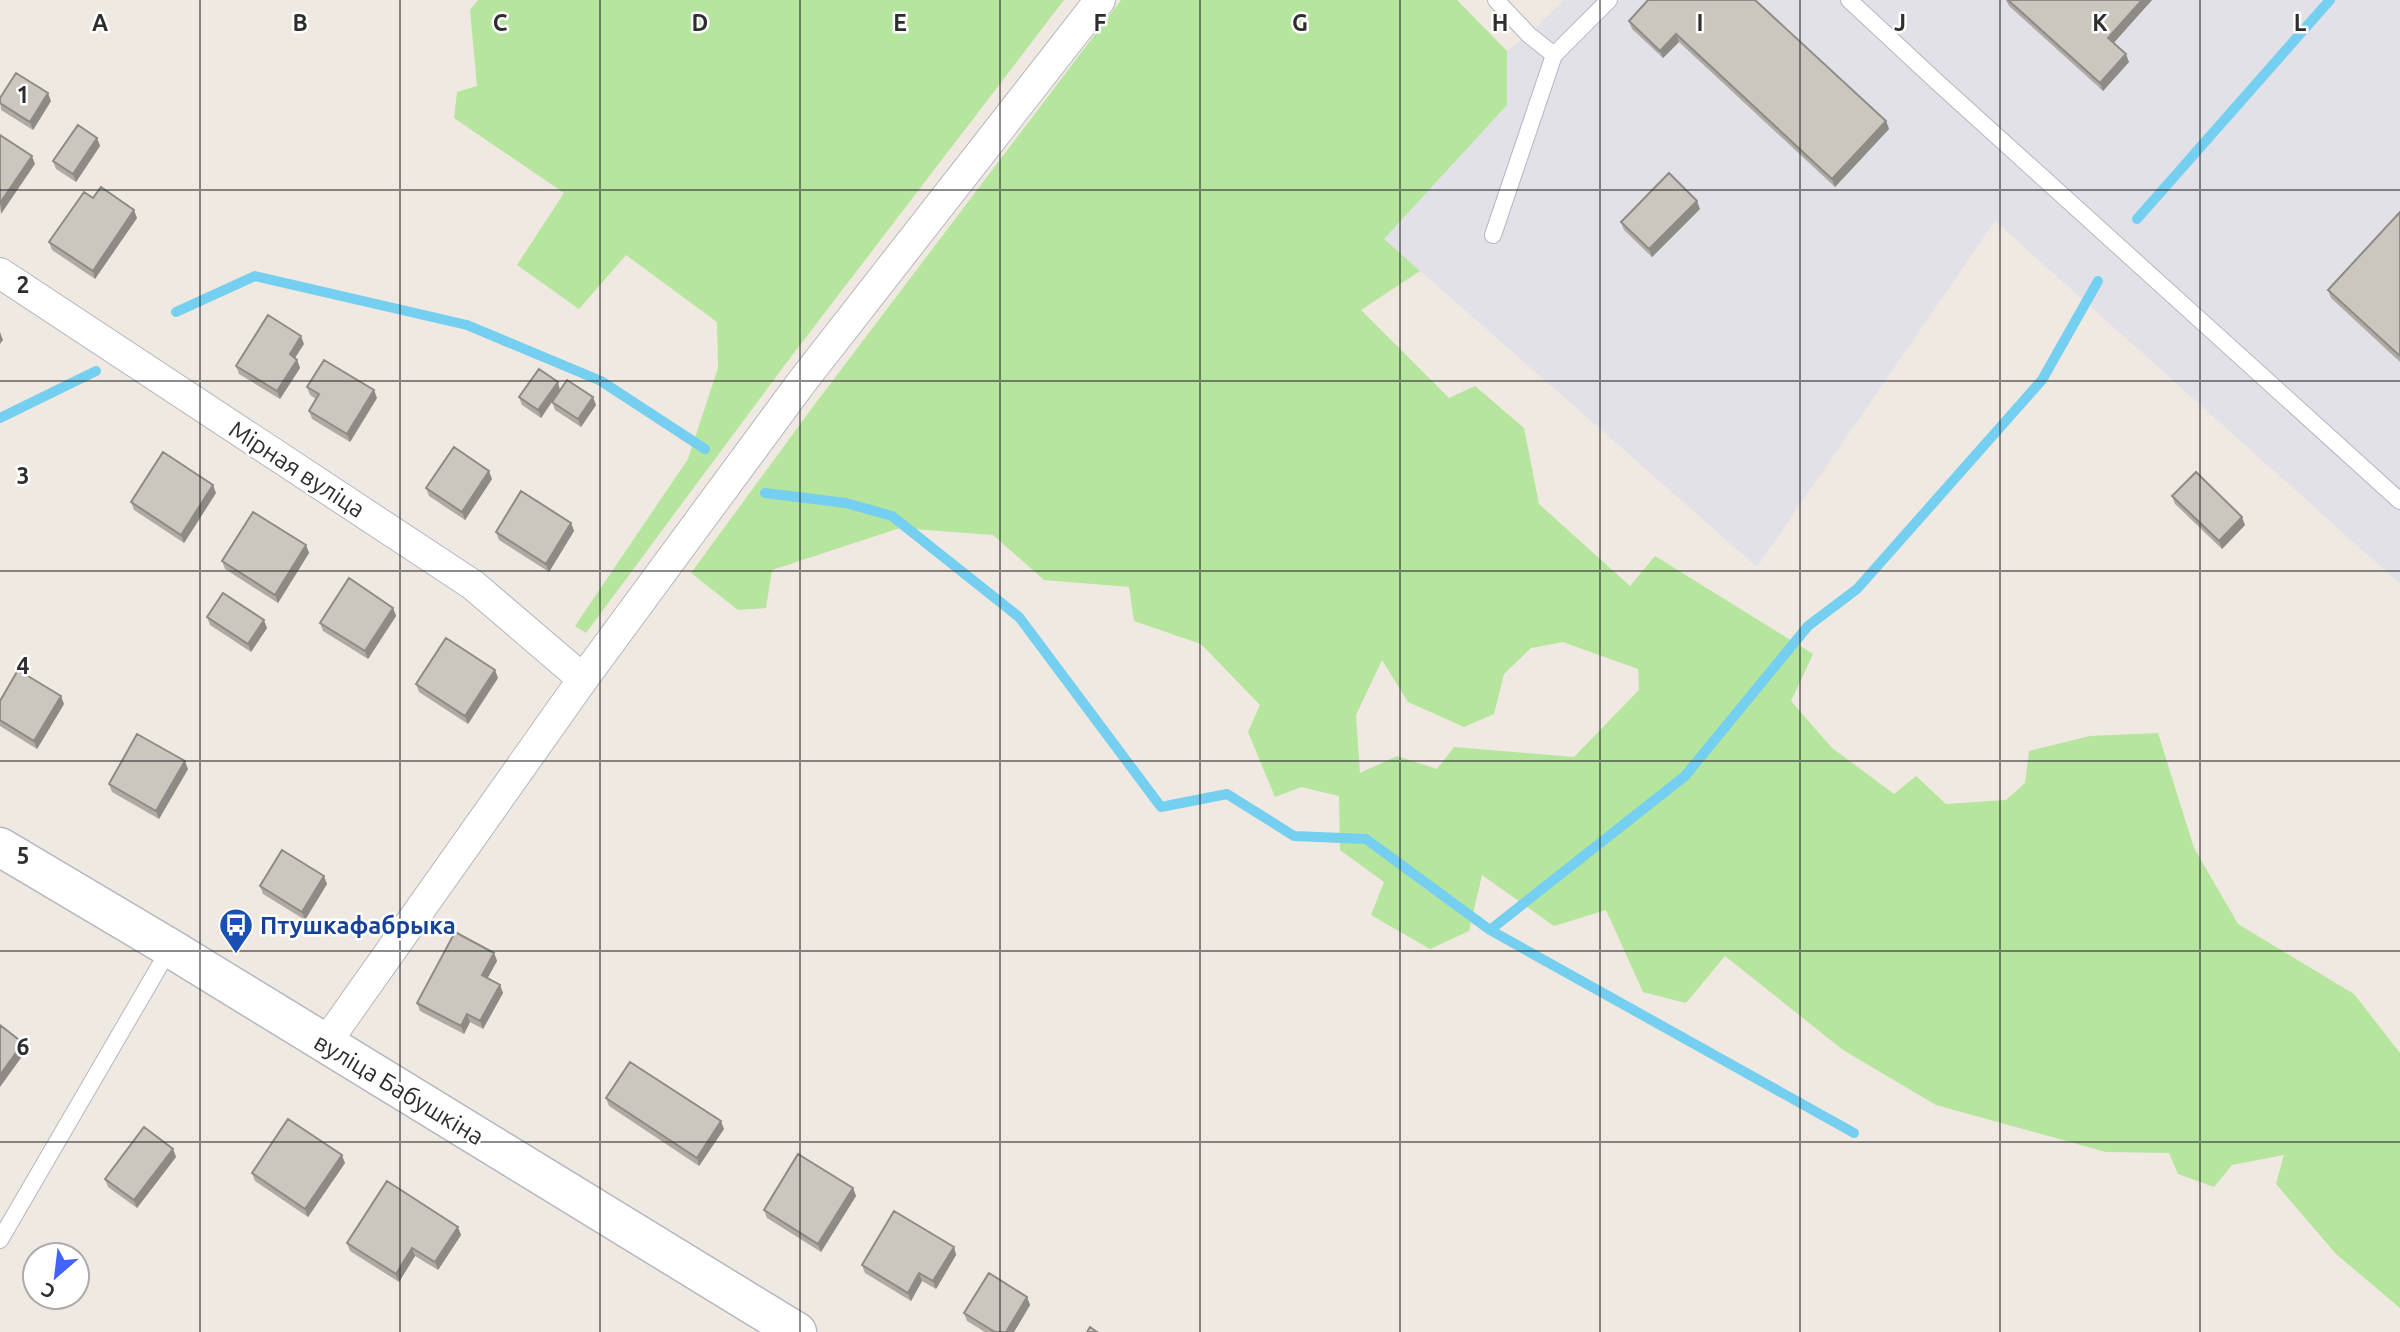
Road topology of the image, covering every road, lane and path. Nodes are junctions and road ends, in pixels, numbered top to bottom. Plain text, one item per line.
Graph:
1 (1100, 0) edge
2 (1496, 0) edge
3 (1609, 0) edge
4 (1849, 0) edge
5 (1554, 55) junction
6 (1493, 235) dead end
7 (0, 273) edge
8 (2400, 501) edge
9 (583, 679) junction
10 (0, 848) edge
11 (170, 948) junction
12 (325, 1044) junction
13 (0, 1240) edge
14 (797, 1332) edge

1 - 9 street
2 - 5 lane
3 - 5 lane
4 - 8 lane
5 - 6 lane
7 - 9 street, Мірная вуліца
9 - 12 street
10 - 11 street, вуліца Бабушкіна
11 - 12 street, вуліца Бабушкіна
11 - 13 lane
12 - 14 street, вуліца Бабушкіна

